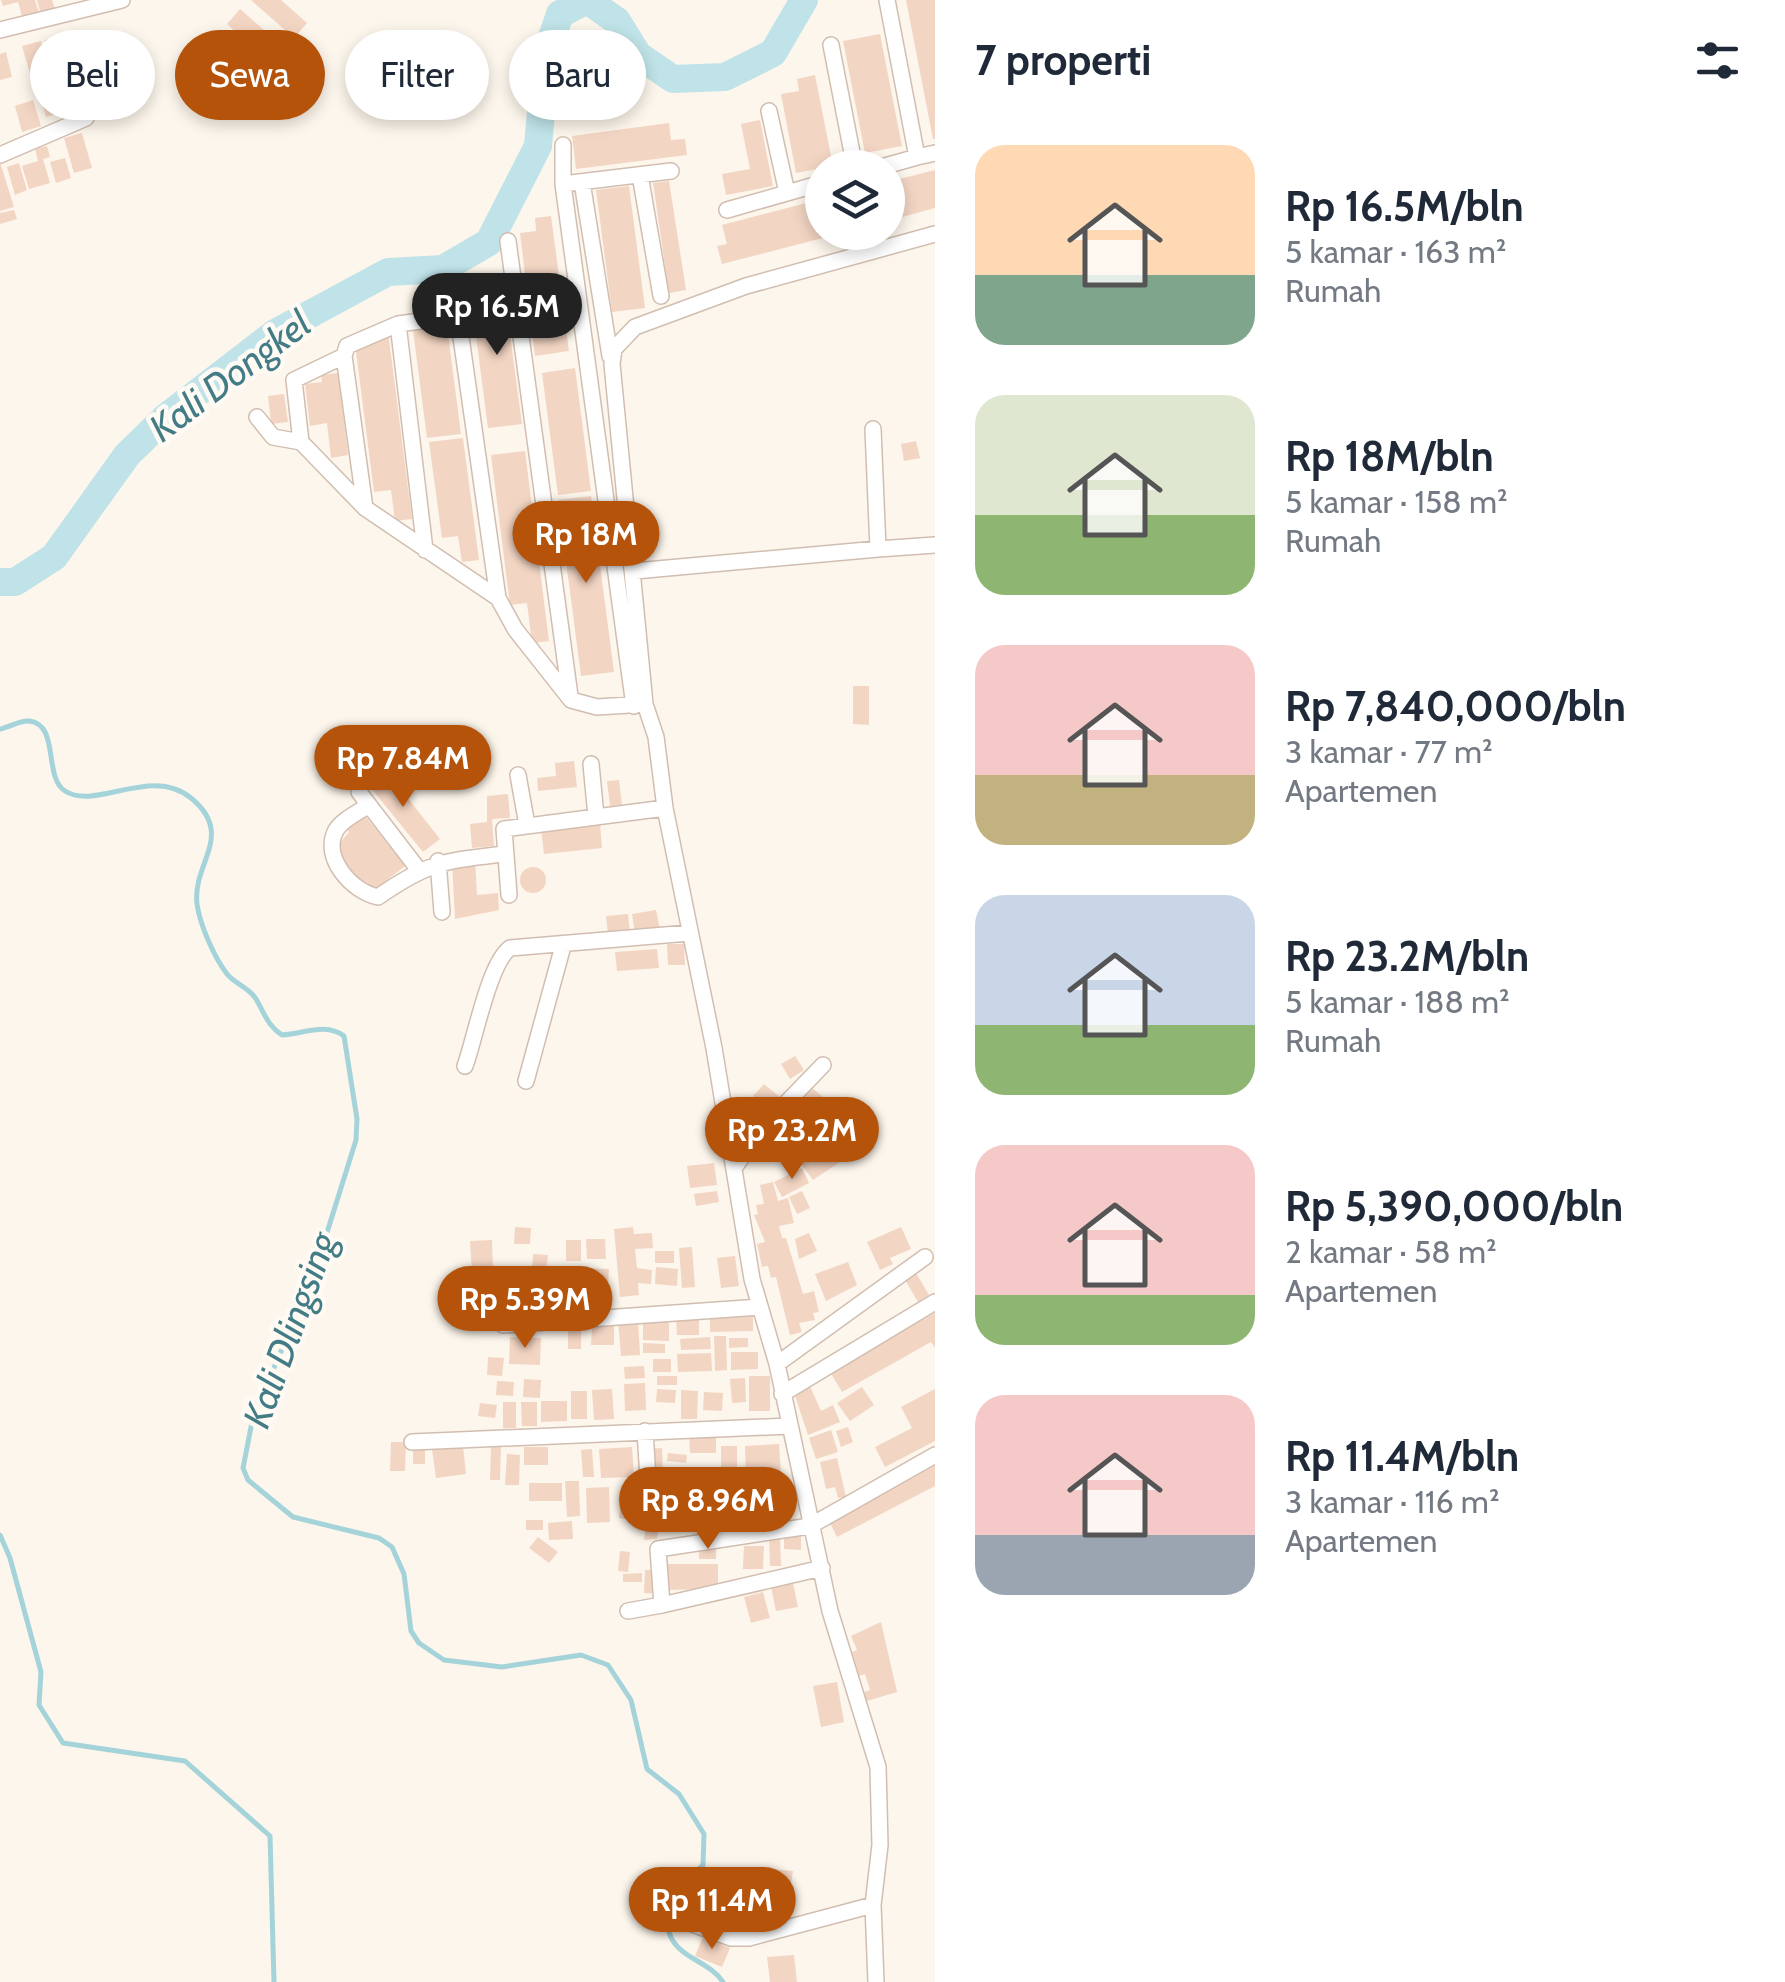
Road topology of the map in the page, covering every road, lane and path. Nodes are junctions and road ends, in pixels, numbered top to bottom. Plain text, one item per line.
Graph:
1 (122, 0) edge
2 (888, 0) edge
3 (0, 30) edge
4 (830, 45) dead end
5 (769, 111) dead end
6 (81, 120) edge
7 (563, 145) dead end
8 (851, 150) edge
9 (935, 152) edge
10 (0, 155) edge
11 (917, 157) junction
12 (905, 160) edge
13 (671, 171) dead end
14 (640, 175) junction
15 (582, 182) junction
16 (562, 184) junction
17 (805, 188) edge
18 (787, 193) junction
19 (727, 210) dead end
20 (935, 234) edge
21 (508, 241) dead end
22 (661, 296) dead end
23 (398, 324) junction
24 (344, 356) junction
25 (612, 364) junction
26 (257, 417) dead end
27 (873, 429) dead end
28 (301, 442) junction
29 (365, 508) junction
30 (935, 545) edge
31 (426, 550) junction
32 (878, 550) junction
33 (635, 570) junction
34 (498, 598) junction
35 (571, 700) junction
36 (639, 705) junction
37 (591, 764) dead end
38 (518, 776) dead end
39 (665, 808) junction
40 (596, 816) junction
41 (527, 825) junction
42 (504, 854) junction
43 (438, 861) junction
44 (418, 869) junction
45 (509, 895) dead end
46 (442, 912) dead end
47 (689, 932) junction
48 (562, 946) junction
49 (823, 1065) dead end
50 (465, 1066) dead end
51 (526, 1081) dead end
52 (735, 1166) junction
53 (925, 1257) dead end
54 (935, 1302) edge
55 (760, 1307) junction
56 (503, 1326) dead end
57 (777, 1364) junction
58 (782, 1394) junction
59 (789, 1426) junction
60 (645, 1431) junction
61 (412, 1442) dead end
62 (935, 1456) edge
63 (649, 1495) dead end
64 (810, 1526) junction
65 (822, 1568) junction
66 (662, 1605) junction
67 (628, 1612) dead end
68 (873, 1905) junction
69 (676, 1918) dead end
70 (876, 1982) edge

1 - 3 street
2 - 11 street
4 - 8 street
5 - 18 street
6 - 10 street
7 - 16 street
9 - 11 street
11 - 12 street
13 - 14 street
14 - 15 street
14 - 22 street
15 - 16 street
15 - 25 street
16 - 36 street
17 - 18 street
18 - 19 street
20 - 25 street
21 - 35 street
23 - 24 street
23 - 31 street
23 - 34 street
24 - 28 street
24 - 29 street
25 - 33 street
26 - 28 street
27 - 32 street
28 - 29 street
29 - 31 street
30 - 32 street
31 - 34 street
32 - 33 street
33 - 36 street
34 - 35 street
35 - 36 street
36 - 39 street
37 - 40 street
38 - 41 street
39 - 40 street
39 - 47 street
40 - 41 street
41 - 42 street
42 - 43 street
42 - 45 street
43 - 44 street
43 - 46 street
44 - 44 street
47 - 48 street
47 - 52 street
48 - 50 street
48 - 51 street
49 - 52 street
52 - 55 street
53 - 57 street
54 - 58 street
55 - 56 street
55 - 57 street
57 - 58 street
58 - 59 street
59 - 60 street
59 - 64 street
60 - 61 street
60 - 63 street
62 - 64 street
64 - 65 street
64 - 66 street
65 - 66 street
65 - 68 street
66 - 67 street
68 - 69 street
68 - 70 street

